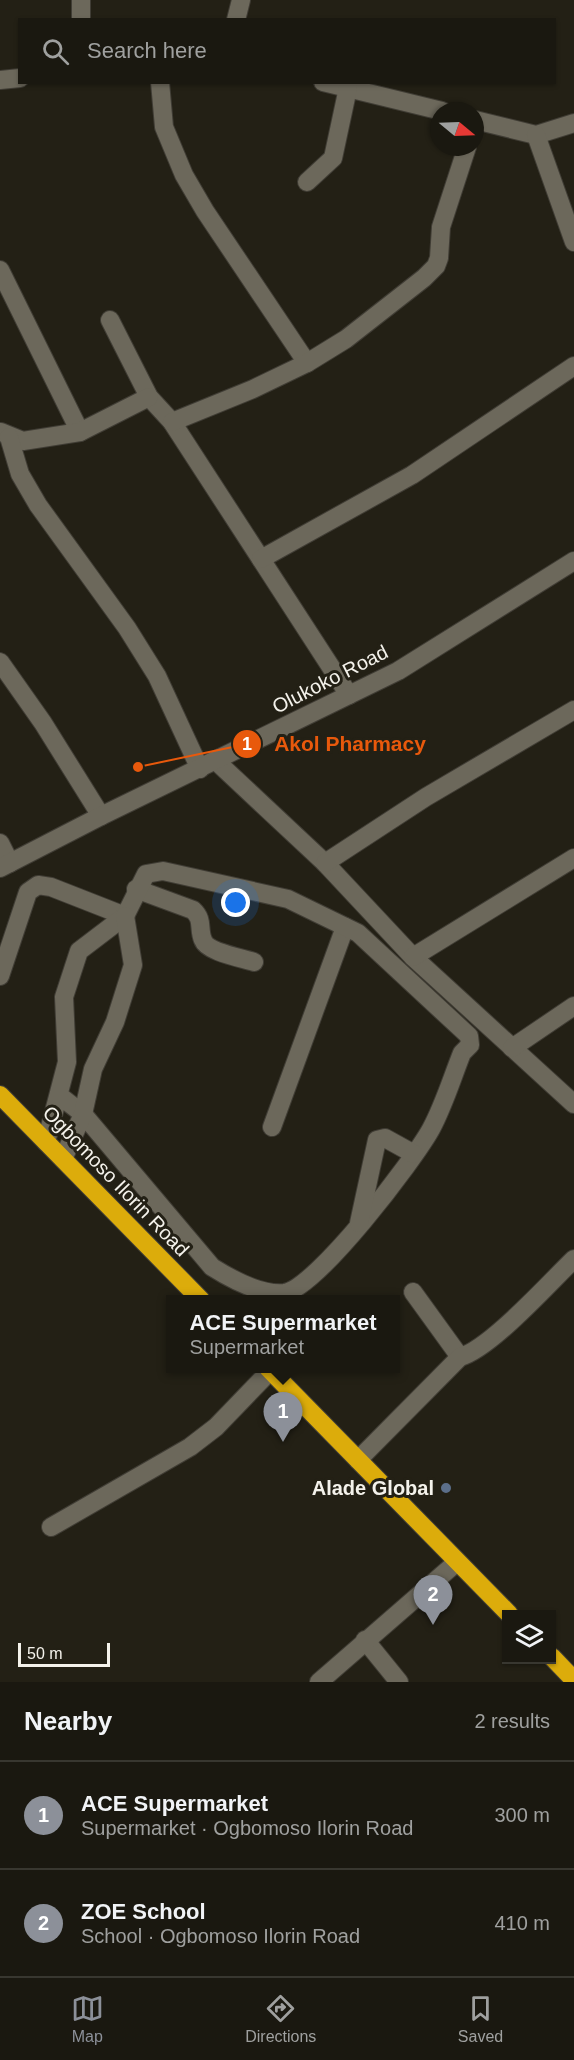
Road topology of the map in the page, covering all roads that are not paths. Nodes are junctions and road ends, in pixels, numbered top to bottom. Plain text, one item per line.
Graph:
1 (81, 0) edge
2 (241, 0) edge
3 (81, 18) edge
4 (236, 18) edge
5 (18, 78) edge
6 (0, 80) edge
7 (160, 84) edge
8 (331, 84) edge
9 (348, 88) junction
10 (430, 108) edge
11 (484, 123) edge
12 (574, 123) edge
13 (536, 135) junction
14 (464, 156) edge
15 (308, 182) dead end
16 (574, 242) edge
17 (0, 270) edge
18 (110, 320) dead end
19 (307, 363) junction
20 (574, 366) edge
21 (149, 397) junction
22 (172, 422) junction
23 (80, 432) junction
24 (4, 434) edge
25 (261, 559) junction
26 (574, 561) edge
27 (0, 662) edge
28 (349, 695) junction
29 (574, 710) edge
30 (208, 765) junction
31 (101, 816) junction
32 (0, 843) edge
33 (574, 858) edge
34 (326, 863) junction
35 (5, 866) edge
36 (136, 889) junction
37 (125, 916) junction
38 (345, 927) junction
39 (413, 957) junction
40 (254, 962) dead end
41 (0, 976) edge
42 (574, 1006) edge
43 (512, 1048) junction
44 (67, 1062) junction
45 (93, 1069) junction
46 (60, 1096) junction
47 (2, 1102) edge
48 (574, 1104) edge
49 (83, 1114) junction
50 (272, 1127) dead end
51 (46, 1142) junction
52 (414, 1154) junction
53 (63, 1159) junction
54 (358, 1227) junction
55 (574, 1258) edge
56 (413, 1292) dead end
57 (197, 1295) edge
58 (460, 1357) junction
59 (266, 1373) edge
60 (272, 1373) edge
61 (358, 1461) junction
62 (51, 1527) dead end
63 (457, 1562) junction
64 (505, 1610) edge
65 (365, 1640) junction
66 (556, 1661) edge
67 (573, 1677) edge
68 (319, 1682) edge
69 (399, 1682) edge

1 - 3 street
2 - 4 street
5 - 6 street
7 - 19 street
8 - 9 street
9 - 10 street
9 - 15 street
11 - 13 street
12 - 13 street
13 - 16 street
14 - 19 street
17 - 23 street
18 - 21 street
19 - 22 street
20 - 25 street
21 - 22 street
21 - 23 street
22 - 25 street
23 - 24 street
24 - 30 street
25 - 28 street
26 - 28 street, Olukoko Road
27 - 31 street
28 - 30 street, Olukoko Road
29 - 34 street
30 - 31 street, Olukoko Road
30 - 34 street
31 - 35 street, Olukoko Road
32 - 35 street
33 - 39 street
34 - 39 street
36 - 37 street
36 - 38 street
36 - 40 street
37 - 41 street
37 - 44 street
37 - 45 street
38 - 50 street
38 - 52 street
39 - 43 street
42 - 43 street
43 - 48 street
44 - 45 street
44 - 46 street
45 - 49 street
46 - 49 street
46 - 51 street
47 - 51 highway, Ogbomoso Ilorin Road
49 - 53 street
49 - 54 street
51 - 53 highway, Ogbomoso Ilorin Road
52 - 54 street
52 - 54 street
53 - 57 highway, Ogbomoso Ilorin Road
55 - 58 street
56 - 58 street
58 - 61 street
59 - 62 street
60 - 61 highway
61 - 63 highway
63 - 64 highway
63 - 65 street
65 - 68 street
65 - 69 street
66 - 67 highway

